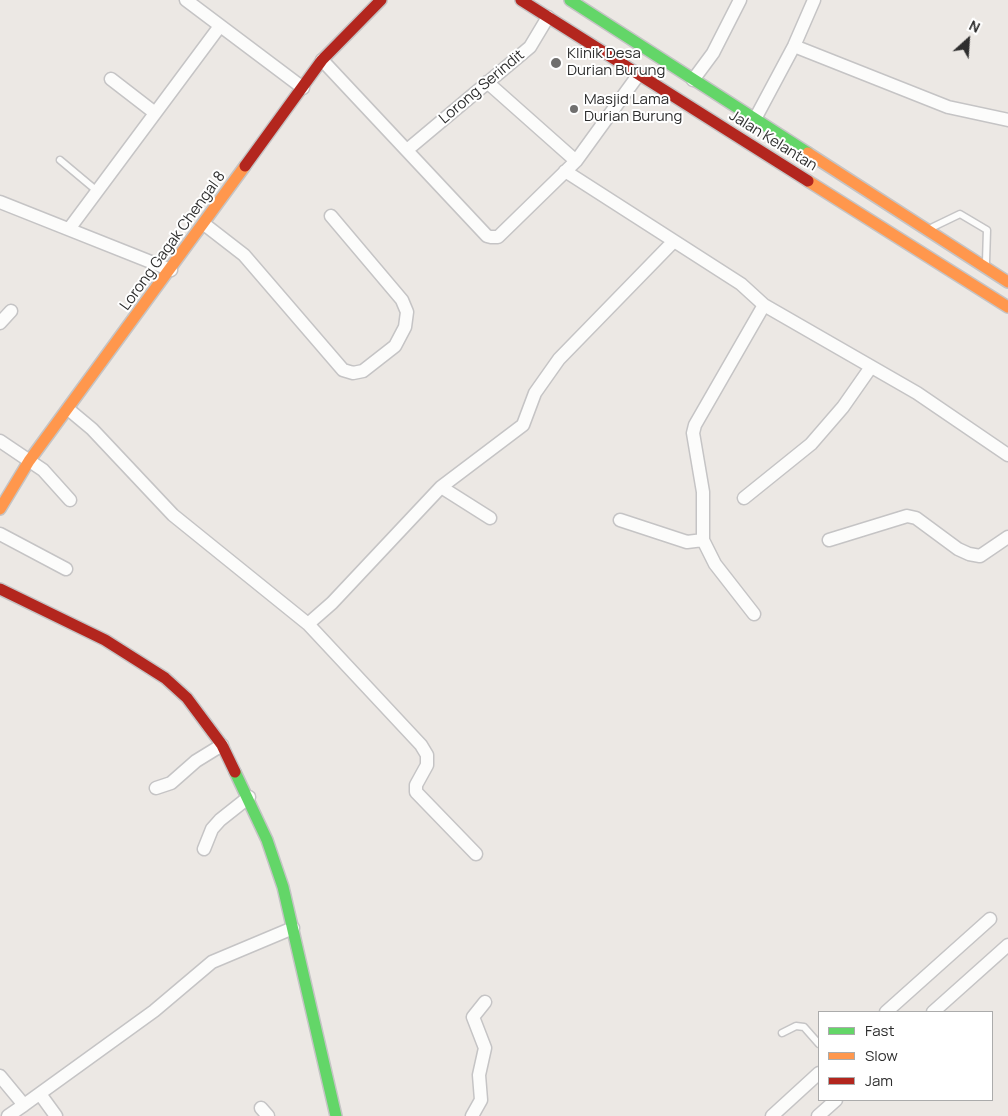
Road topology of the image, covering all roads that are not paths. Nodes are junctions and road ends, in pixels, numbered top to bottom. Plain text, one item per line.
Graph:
1 (186, 0) edge
2 (381, 0) edge
3 (521, 0) edge
4 (570, 0) edge
5 (740, 0) edge
6 (814, 0) edge
7 (548, 17) junction
8 (220, 26) junction
9 (794, 46) junction
10 (322, 60) junction
11 (639, 74) junction
12 (111, 79) dead end
13 (693, 80) junction
14 (488, 82) junction
15 (302, 88) junction
16 (155, 113) junction
17 (755, 119) junction
18 (1008, 120) edge
19 (407, 150) junction
20 (60, 160) dead end
21 (576, 161) junction
22 (565, 171) junction
23 (98, 191) junction
24 (0, 202) edge
25 (331, 216) dead end
26 (204, 224) junction
27 (69, 230) junction
28 (926, 230) junction
29 (673, 242) junction
30 (986, 268) junction
31 (171, 270) junction
32 (1008, 282) edge
33 (764, 305) junction
34 (1008, 307) edge
35 (11, 311) dead end
36 (0, 323) edge
37 (871, 367) junction
38 (68, 409) junction
39 (0, 441) edge
40 (1008, 455) edge
41 (29, 461) junction
42 (441, 487) junction
43 (744, 498) dead end
44 (70, 500) dead end
45 (1, 506) edge
46 (490, 518) dead end
47 (620, 520) dead end
48 (0, 534) edge
49 (1008, 537) edge
50 (703, 540) junction
51 (829, 540) dead end
52 (66, 569) dead end
53 (0, 589) edge
54 (754, 614) dead end
55 (308, 624) junction
56 (222, 745) junction
57 (156, 788) dead end
58 (249, 797) junction
59 (204, 849) dead end
60 (476, 854) dead end
61 (990, 919) dead end
62 (292, 928) junction
63 (1008, 945) edge
64 (484, 1002) dead end
65 (887, 1011) edge
66 (934, 1011) edge
67 (782, 1033) dead end
68 (818, 1043) edge
69 (818, 1074) edge
70 (0, 1076) edge
71 (40, 1094) junction
72 (835, 1101) edge
73 (24, 1105) junction
74 (8, 1116) edge
75 (56, 1116) edge
76 (336, 1116) edge
77 (472, 1116) edge
78 (772, 1116) edge
79 (818, 1116) edge

1 - 8 street
2 - 10 main road, Lorong Gagak Chengal 8
3 - 7 main road, Jalan Kelantan
4 - 13 main road, Jalan Kelantan
5 - 13 street
6 - 9 street
7 - 11 main road, Jalan Kelantan
7 - 14 street, Lorong Serindit
8 - 15 street
8 - 16 street
9 - 17 street
9 - 18 street
10 - 15 main road, Lorong Gagak Chengal 8
10 - 19 street
11 - 21 street
11 - 34 main road, Jalan Kelantan
12 - 16 street
13 - 17 main road, Jalan Kelantan
14 - 19 street, Lorong Serindit
14 - 21 street
15 - 26 main road, Lorong Gagak Chengal 8
16 - 23 street
17 - 28 main road, Jalan Kelantan
19 - 22 street
20 - 23 lane
21 - 22 street
22 - 29 street
23 - 27 street
24 - 27 street
25 - 26 street
26 - 31 main road, Lorong Gagak Chengal 8
27 - 31 street
28 - 30 main road, Jalan Kelantan
28 - 30 lane
29 - 33 street
29 - 42 street
30 - 32 main road, Jalan Kelantan
31 - 38 main road, Lorong Gagak Chengal 8
33 - 37 street
33 - 50 street
35 - 36 street
37 - 40 street
37 - 43 street
38 - 41 main road, Lorong Gagak Chengal 8
38 - 55 street
39 - 41 street
41 - 44 street
41 - 45 main road, Lorong Gagak Chengal 8
42 - 46 street
42 - 55 street
47 - 50 street
48 - 52 street
49 - 51 street
50 - 54 street
53 - 56 main road
55 - 60 street
56 - 57 street
56 - 58 main road
58 - 59 street
58 - 62 main road
61 - 65 street
62 - 71 street
62 - 76 main road
63 - 66 street
64 - 77 street
67 - 68 lane
69 - 78 street
70 - 73 street
71 - 73 street
71 - 75 street
72 - 79 street
73 - 74 street

